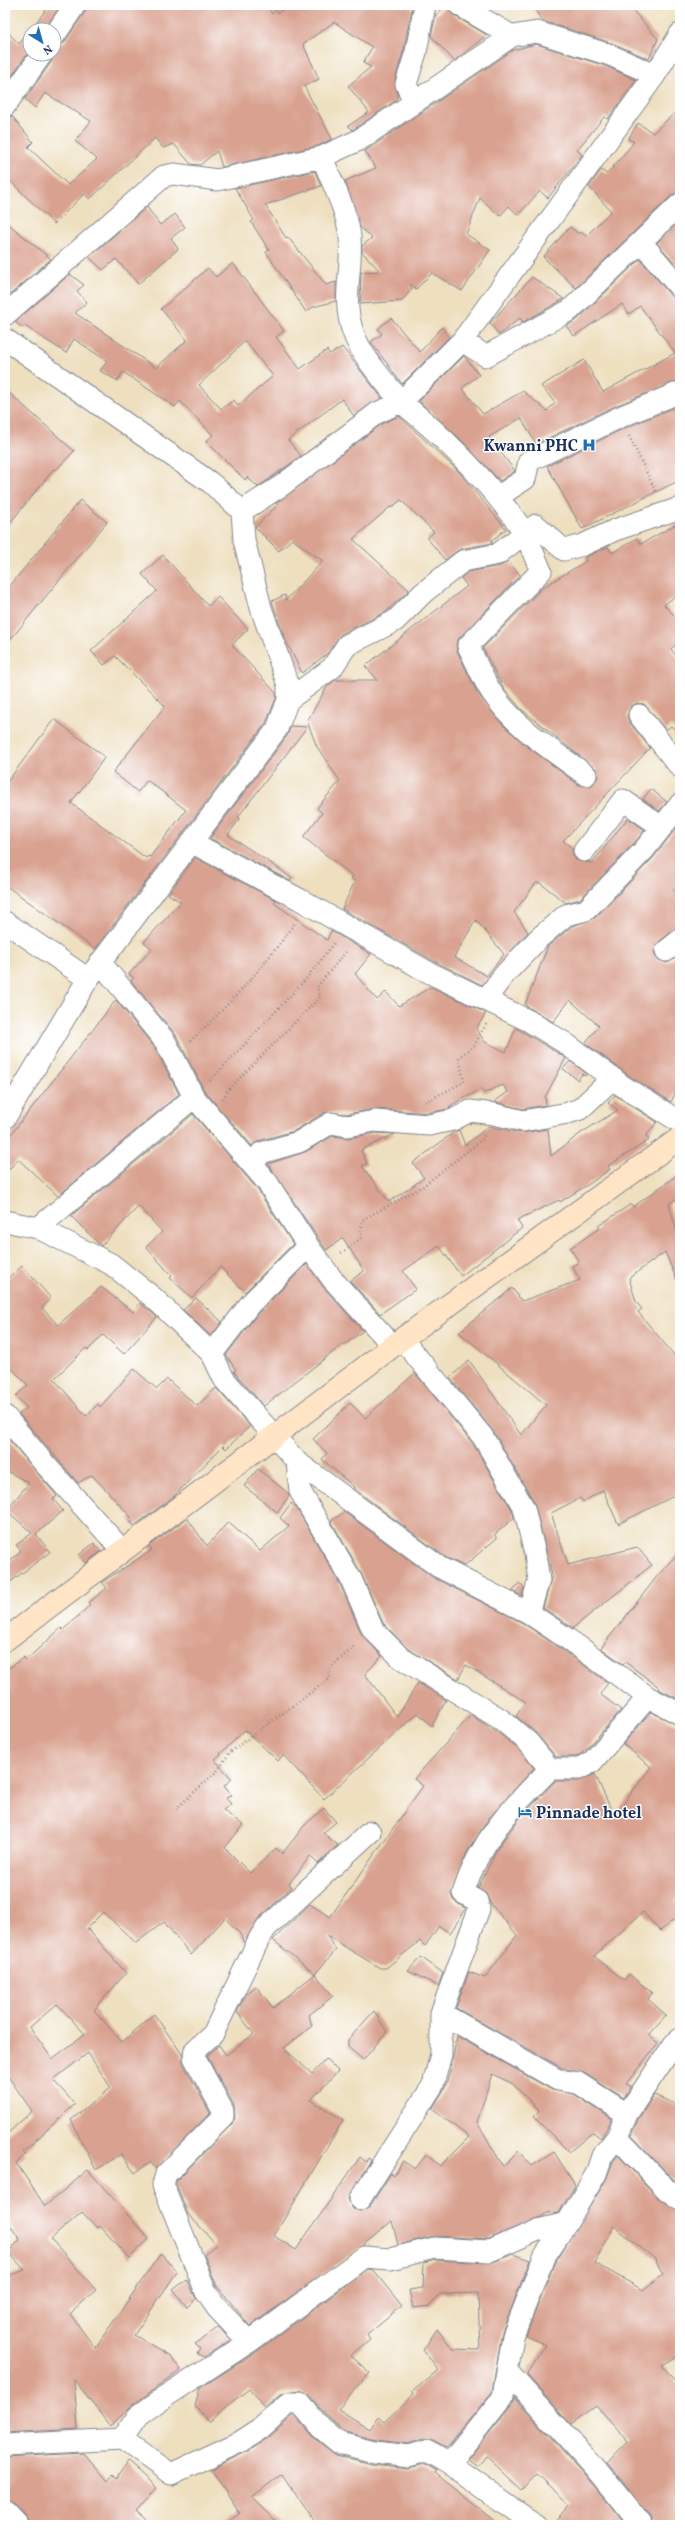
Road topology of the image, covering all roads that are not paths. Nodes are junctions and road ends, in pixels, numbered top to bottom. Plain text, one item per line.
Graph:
1 (75, 5) edge
2 (425, 5) edge
3 (459, 5) edge
4 (62, 24) edge
5 (680, 34) edge
6 (512, 36) junction
7 (36, 62) edge
8 (655, 75) junction
9 (414, 102) junction
10 (5, 106) edge
11 (322, 157) junction
12 (680, 204) edge
13 (642, 244) junction
14 (680, 288) edge
15 (5, 315) edge
16 (5, 339) edge
17 (462, 341) junction
18 (680, 392) edge
19 (400, 402) junction
20 (499, 496) junction
21 (242, 511) junction
22 (675, 513) edge
23 (525, 533) junction
24 (288, 700) junction
25 (639, 715) dead end
26 (680, 767) edge
27 (586, 775) dead end
28 (680, 804) edge
29 (660, 826) junction
30 (193, 843) junction
31 (584, 851) dead end
32 (7, 928) edge
33 (100, 962) junction
34 (88, 979) junction
35 (490, 1003) junction
36 (613, 1078) junction
37 (194, 1097) junction
38 (5, 1118) edge
39 (680, 1122) edge
40 (680, 1138) edge
41 (253, 1165) junction
42 (5, 1221) edge
43 (38, 1228) junction
44 (308, 1246) junction
45 (398, 1343) junction
46 (212, 1354) junction
47 (5, 1416) edge
48 (273, 1436) junction
49 (297, 1462) junction
50 (122, 1550) junction
51 (529, 1613) junction
52 (5, 1640) edge
53 (648, 1697) junction
54 (680, 1714) edge
55 (550, 1769) junction
56 (370, 1832) dead end
57 (441, 2013) junction
58 (680, 2039) edge
59 (627, 2114) junction
60 (617, 2137) junction
61 (360, 2199) dead end
62 (680, 2199) edge
63 (567, 2223) junction
64 (249, 2342) junction
65 (507, 2371) junction
66 (122, 2439) junction
67 (5, 2445) edge
68 (450, 2463) junction
69 (5, 2512) edge
70 (17, 2525) edge
71 (537, 2525) edge
72 (641, 2525) edge

1 - 4 street
2 - 9 street
3 - 6 street
5 - 8 street
6 - 8 street
6 - 9 street
7 - 10 street
8 - 17 street
9 - 11 street
11 - 15 street
11 - 19 street
12 - 13 street
13 - 14 street
13 - 17 street
16 - 21 street
17 - 19 street
18 - 20 street
19 - 20 street
19 - 21 street
20 - 23 street
21 - 24 street
22 - 23 street
23 - 24 street
23 - 27 street
24 - 30 street
25 - 26 street
28 - 29 street
29 - 31 street
29 - 35 street
30 - 33 street
30 - 35 street
32 - 34 street
33 - 34 street
33 - 37 street
34 - 38 street
35 - 36 street
36 - 39 street
36 - 41 street
37 - 41 street
37 - 43 street
40 - 45 street
41 - 44 street
42 - 43 street
43 - 46 street
44 - 45 street
44 - 46 street
45 - 48 street
45 - 51 street
46 - 48 street
47 - 50 street
48 - 49 street
48 - 50 street
49 - 51 street
49 - 55 street
50 - 52 street
51 - 53 street
53 - 54 street
53 - 55 street
55 - 57 street
56 - 64 street
57 - 59 street
57 - 61 street
58 - 59 street
59 - 60 street
60 - 62 street
60 - 63 street
63 - 64 street
63 - 65 street
64 - 66 street
65 - 68 street
65 - 72 street
66 - 67 street
66 - 68 street
68 - 71 street
69 - 70 street

